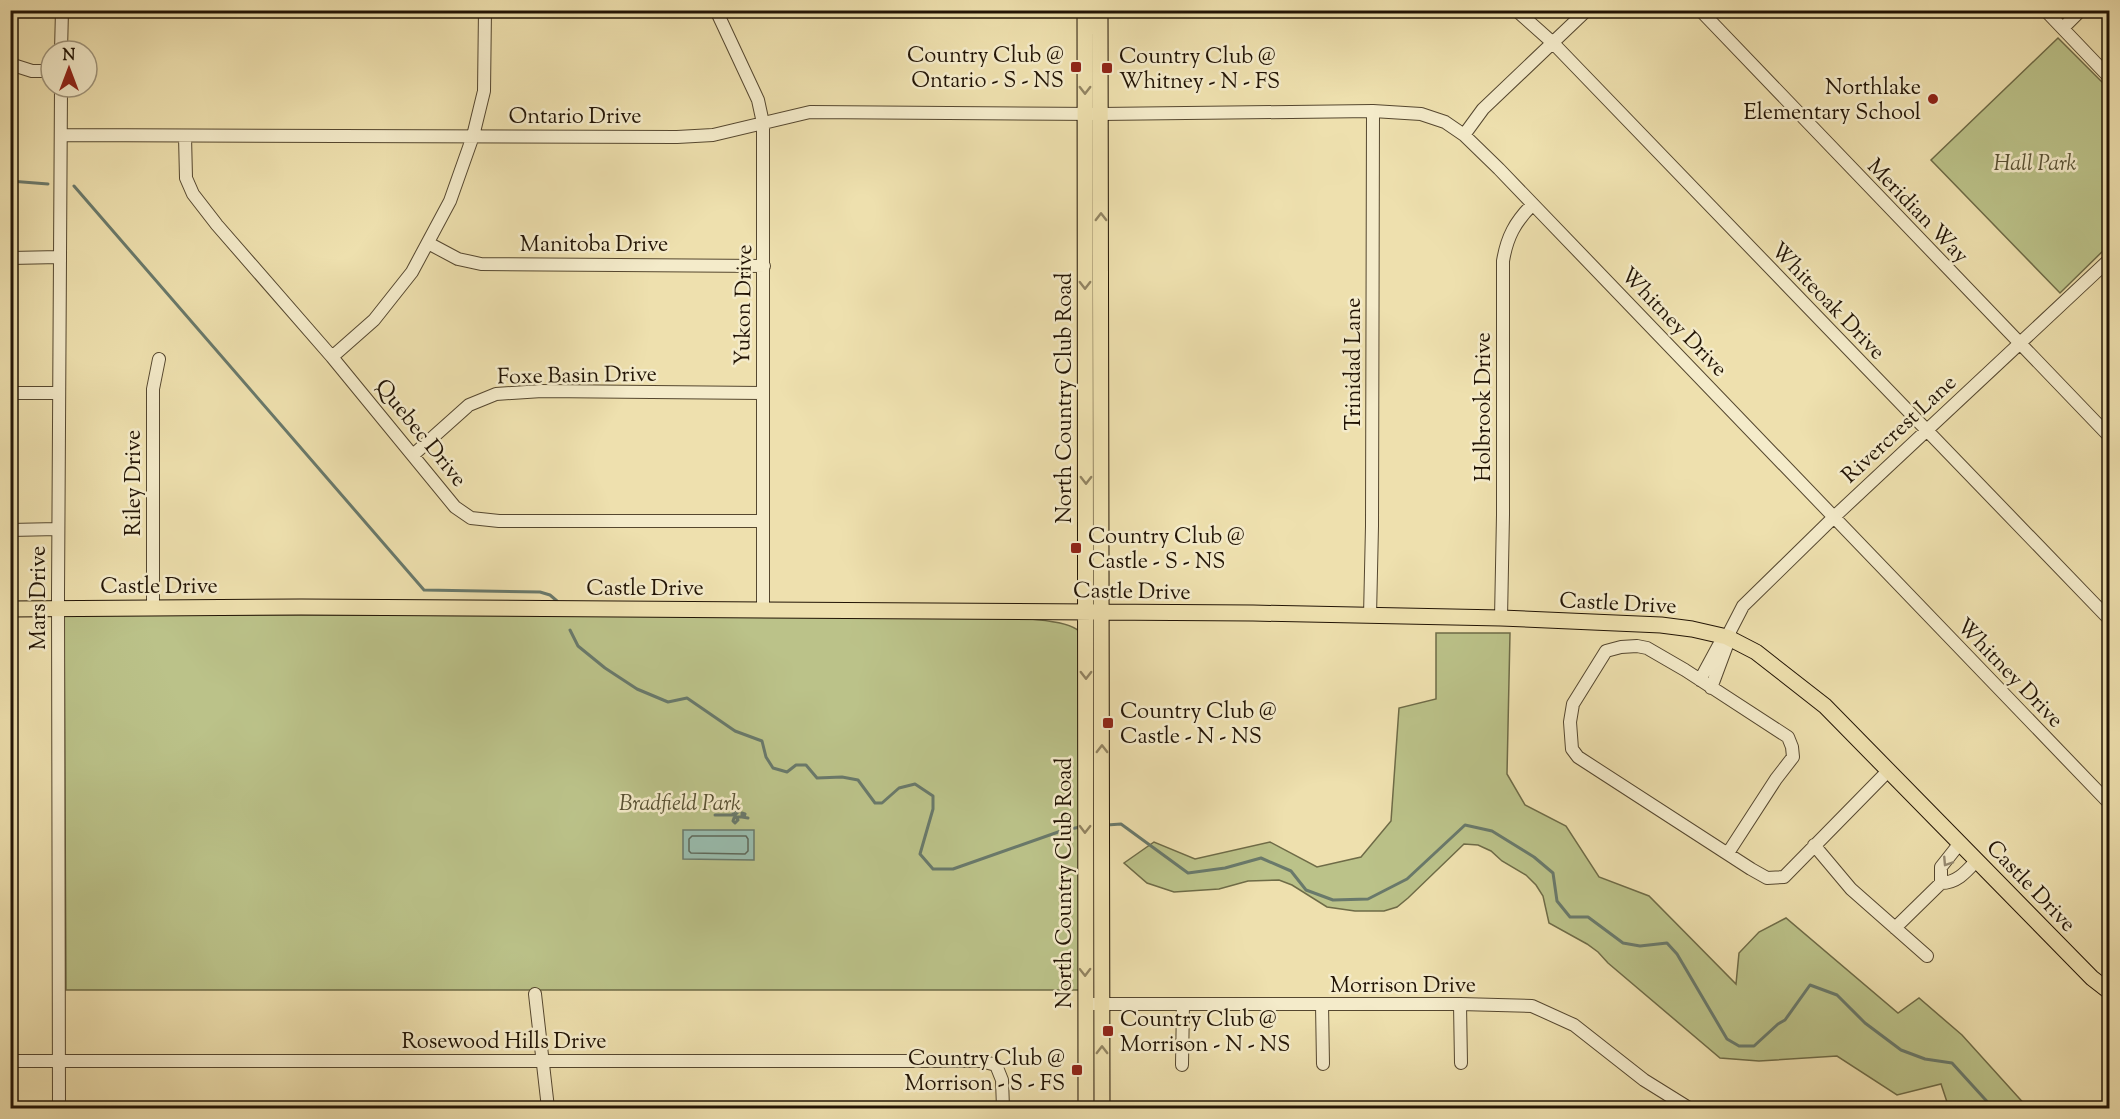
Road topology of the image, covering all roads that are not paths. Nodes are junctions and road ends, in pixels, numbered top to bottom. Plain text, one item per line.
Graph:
1 (62, 10) edge
2 (485, 10) edge
3 (716, 10) edge
4 (1085, 10) edge
5 (1100, 10) edge
6 (1516, 10) edge
7 (1587, 10) edge
8 (1700, 10) edge
9 (2045, 10) edge
10 (2081, 10) edge
11 (2063, 28) junction
12 (61, 39) edge
13 (1553, 43) junction
14 (10, 64) edge
15 (39, 71) edge
16 (2109, 78) edge
17 (61, 99) edge
18 (1373, 111) junction
19 (1093, 113) junction
20 (763, 123) junction
21 (61, 135) junction
22 (1464, 135) junction
23 (185, 136) junction
24 (473, 136) junction
25 (1532, 205) junction
26 (428, 243) junction
27 (10, 258) edge
28 (60, 258) junction
29 (2109, 259) edge
30 (764, 266) junction
31 (2019, 344) junction
32 (332, 357) junction
33 (159, 359) dead end
34 (10, 393) edge
35 (59, 393) junction
36 (762, 393) junction
37 (1926, 431) junction
38 (2109, 437) edge
39 (413, 455) junction
40 (1834, 517) junction
41 (762, 521) junction
42 (58, 529) junction
43 (10, 530) edge
44 (58, 608) junction
45 (153, 608) junction
46 (10, 609) edge
47 (763, 610) junction
48 (1094, 612) junction
49 (1370, 616) junction
50 (1501, 618) junction
51 (2109, 620) edge
52 (1727, 637) junction
53 (1700, 680) junction
54 (1711, 688) junction
55 (1889, 770) junction
56 (2109, 804) edge
57 (1960, 843) junction
58 (1814, 845) junction
59 (1728, 853) junction
60 (1977, 860) junction
61 (1941, 883) junction
62 (1085, 906) junction
63 (1102, 906) junction
64 (1895, 928) junction
65 (1927, 956) dead end
66 (2109, 992) edge
67 (535, 994) dead end
68 (1086, 1004) junction
69 (1102, 1004) junction
70 (1183, 1004) junction
71 (1322, 1004) junction
72 (1461, 1004) junction
73 (10, 1061) edge
74 (59, 1062) junction
75 (543, 1062) junction
76 (1461, 1063) dead end
77 (1323, 1064) dead end
78 (1182, 1065) dead end
79 (59, 1108) edge
80 (548, 1108) edge
81 (1003, 1108) edge
82 (1086, 1108) edge
83 (1102, 1108) edge
84 (1689, 1108) edge

1 - 12 street
2 - 24 street
3 - 20 street, Yukon Drive
4 -> 19 main road, North Country Club Road
5 - 19 main road, North Country Club Road
6 - 13 street, Whiteoak Drive
7 - 13 street
8 - 31 street, Meridian Way
9 - 11 street
10 - 11 street
11 - 16 street
13 - 22 street
13 - 37 street, Whiteoak Drive
14 - 15 street
17 - 21 street, Mars Drive
18 - 19 street, Whitney Drive
18 - 22 street, Whitney Drive
18 - 49 street, Trinidad Lane
19 - 20 street, Ontario Drive
19 - 48 main road, North Country Club Road
20 - 24 street, Ontario Drive
20 - 30 street, Yukon Drive
21 - 23 street, Ontario Drive
21 - 28 street, Mars Drive
22 - 25 street, Whitney Drive
23 - 24 street, Ontario Drive
23 - 32 street, Quebec Drive
24 - 26 street
25 - 40 street, Whitney Drive
25 - 50 street, Holbrook Drive
26 - 30 street, Manitoba Drive
26 - 32 street
27 - 28 street
28 - 35 street, Mars Drive
29 - 31 street, Rivercrest Lane
30 - 36 street, Yukon Drive
31 - 37 street, Rivercrest Lane
31 - 38 street, Meridian Way
32 - 39 street, Quebec Drive
33 - 45 street, Riley Drive
34 - 35 street
35 - 42 street, Mars Drive
36 - 39 street, Foxe Basin Drive
36 - 41 street, Yukon Drive
37 - 40 street, Rivercrest Lane
37 - 51 street, Whiteoak Drive
39 - 41 street, Quebec Drive
40 - 52 street, Rivercrest Lane
40 - 56 street, Whitney Drive
41 - 47 street, Yukon Drive
42 - 43 street
42 - 44 street, Mars Drive
44 - 45 main road, Castle Drive
44 - 46 main road, Castle Drive
44 - 74 street, Mars Drive
45 - 47 main road, Castle Drive
47 - 48 main road, Castle Drive
48 - 49 main road, Castle Drive
48 -> 62 main road, North Country Club Road
63 -> 48 main road, North Country Club Road
49 - 50 main road, Castle Drive
50 - 52 main road, Castle Drive
52 - 53 street
52 - 54 street
52 - 55 main road, Castle Drive
53 - 54 street
53 - 59 street
54 - 59 street
55 - 57 main road, Castle Drive
55 - 58 street
57 - 60 main road, Castle Drive
57 -> 61 street
58 - 59 street
58 - 64 street
60 - 61 street
60 - 66 main road, Castle Drive
61 - 64 street
62 - 63 main road
62 -> 68 main road, North Country Club Road
63 - 69 main road, North Country Club Road
64 - 65 street
67 - 75 street
68 - 69 street, Morrison Drive
68 - 82 main road, North Country Club Road
69 - 70 street, Morrison Drive
83 -> 69 main road, North Country Club Road
70 - 71 street, Morrison Drive
70 - 78 street
71 - 72 street, Morrison Drive
71 - 77 street
72 - 76 street
72 - 84 street, Morrison Drive
73 - 74 street, Rosewood Hills Drive
74 - 75 street, Rosewood Hills Drive
74 - 79 street, Mars Drive
75 - 80 street
75 - 81 street, Rosewood Hills Drive

